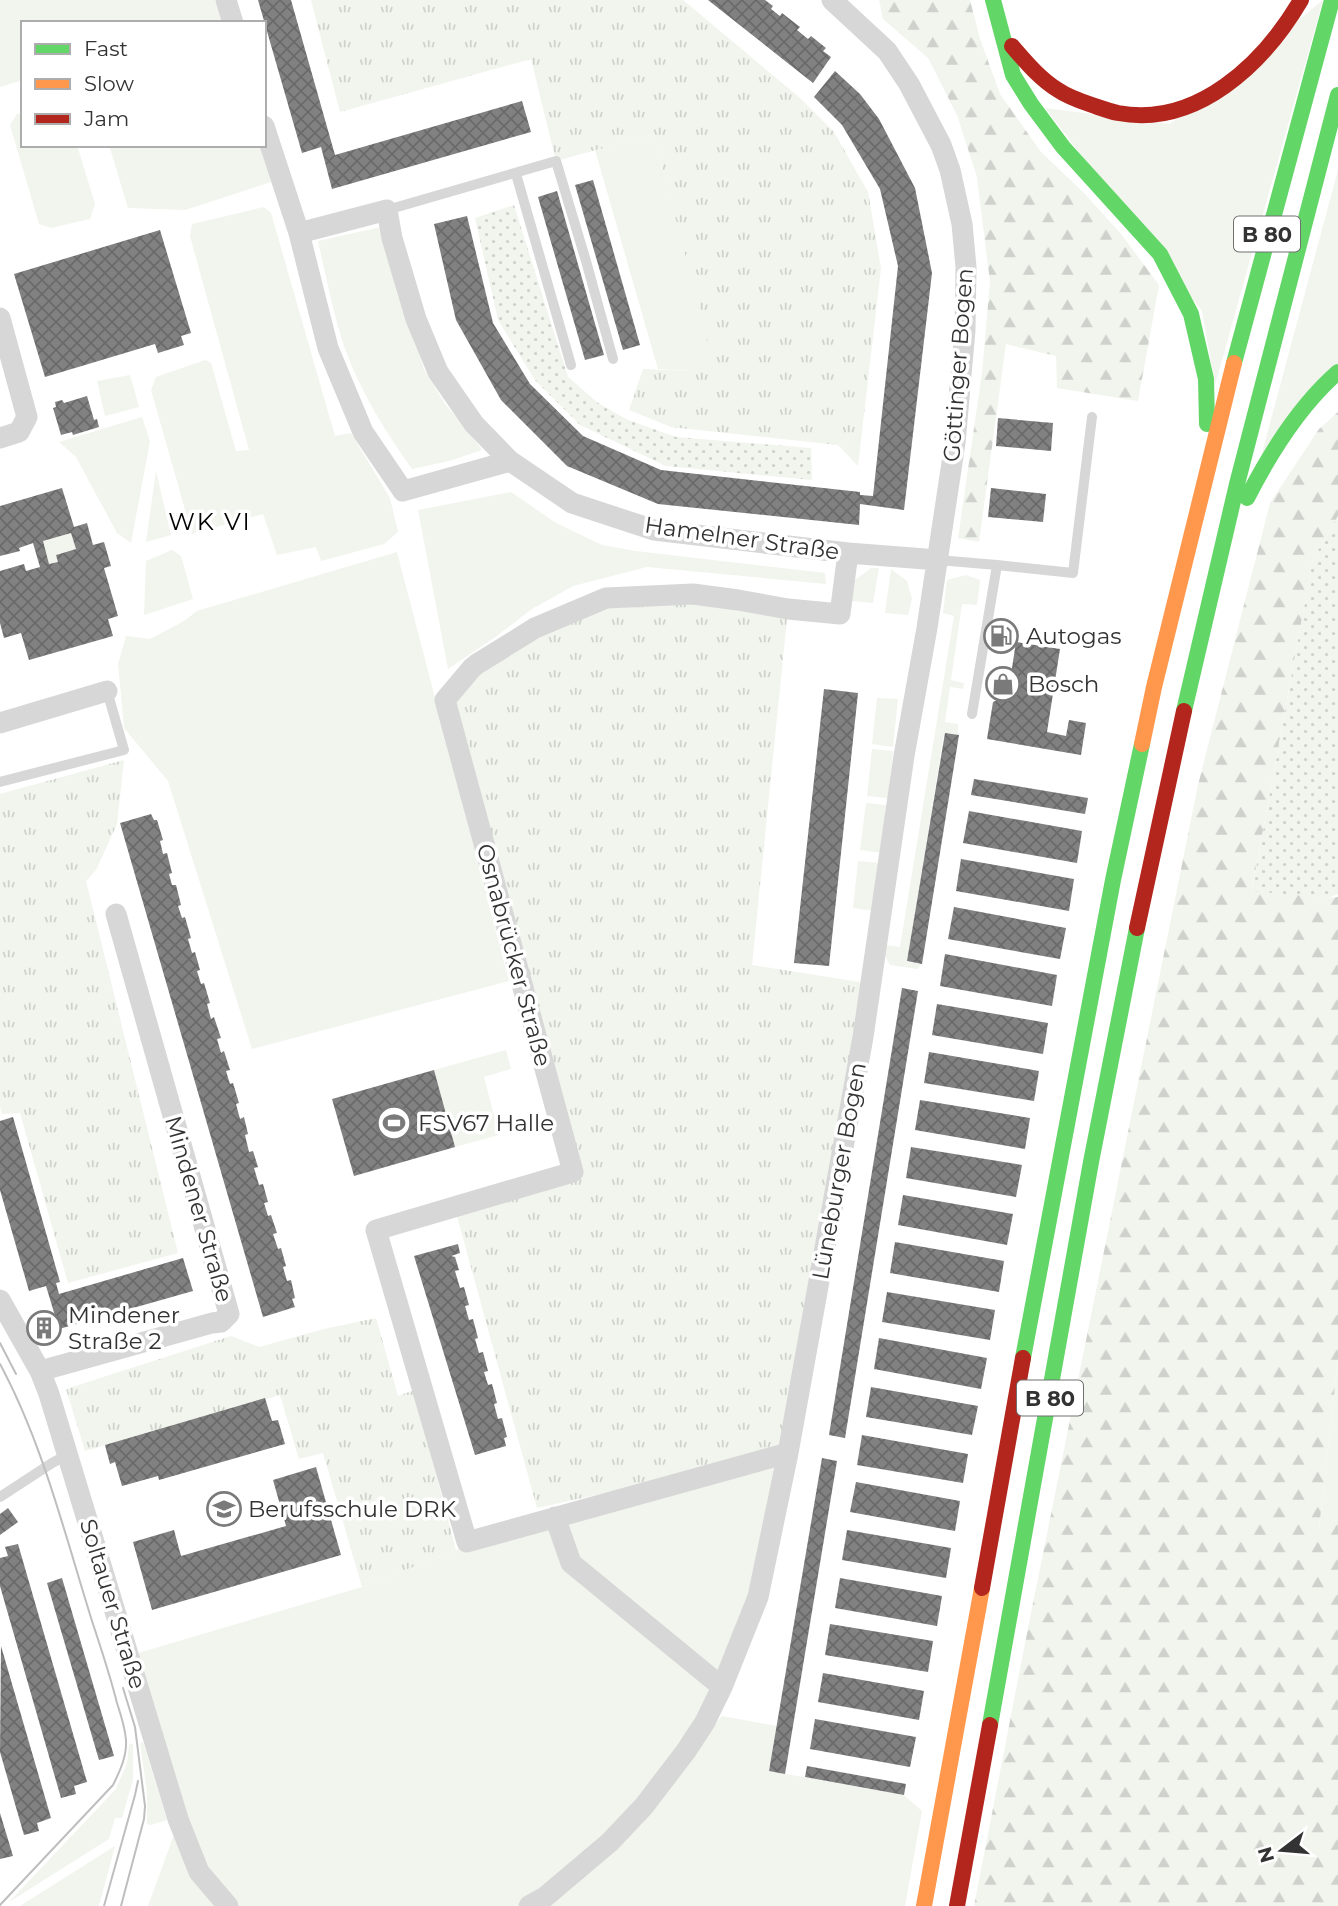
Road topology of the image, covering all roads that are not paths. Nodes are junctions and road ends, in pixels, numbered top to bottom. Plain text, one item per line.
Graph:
1 (226, 0) edge
2 (832, 0) edge
3 (993, 0) edge
4 (1301, 0) edge
5 (1332, 0) edge
6 (232, 21) edge
7 (1002, 34) junction
8 (1338, 95) edge
9 (266, 132) edge
10 (516, 174) junction
11 (387, 210) junction
12 (299, 233) junction
13 (0, 318) edge
14 (613, 359) dead end
15 (571, 365) dead end
16 (1338, 372) edge
17 (1092, 417) dead end
18 (0, 438) edge
19 (510, 461) junction
20 (1208, 470) junction
21 (848, 553) junction
22 (1219, 556) junction
23 (938, 561) junction
24 (998, 565) junction
25 (107, 691) joint
26 (972, 715) dead end
27 (0, 723) edge
28 (0, 782) edge
29 (116, 914) dead end
30 (0, 1300) edge
31 (40, 1371) junction
32 (788, 1453) junction
33 (67, 1455) junction
34 (0, 1497) edge
35 (555, 1517) junction
36 (722, 1686) junction
37 (228, 1906) edge
38 (529, 1906) edge
39 (924, 1906) edge
40 (957, 1906) edge

1 - 6 street
2 - 23 street, Göttinger Bogen
3 - 7 highway
4 - 7 highway
5 - 20 highway, B 80
7 - 20 highway
8 - 22 highway, B 80
9 - 12 street
10 - 11 lane
10 - 14 lane
10 - 15 lane
11 - 12 street
11 - 19 street, Hamelner Straße
12 - 19 street
13 - 18 street
16 - 22 highway
17 - 24 lane
19 - 21 street, Hamelner Straße
20 - 39 highway, B 80
21 - 23 street, Hamelner Straße
21 - 35 street, Osnabrücker Straße
22 - 40 highway, B 80
23 - 24 lane
23 - 32 street, Lüneburger Bogen
24 - 26 lane
25 - 27 street
25 - 28 lane
29 - 31 street, Mindener Straße
30 - 31 street, Soltauer Straße
31 - 33 street, Soltauer Straße
32 - 35 street
32 - 36 street
33 - 34 lane
33 - 37 street, Soltauer Straße
35 - 36 street
36 - 38 street

